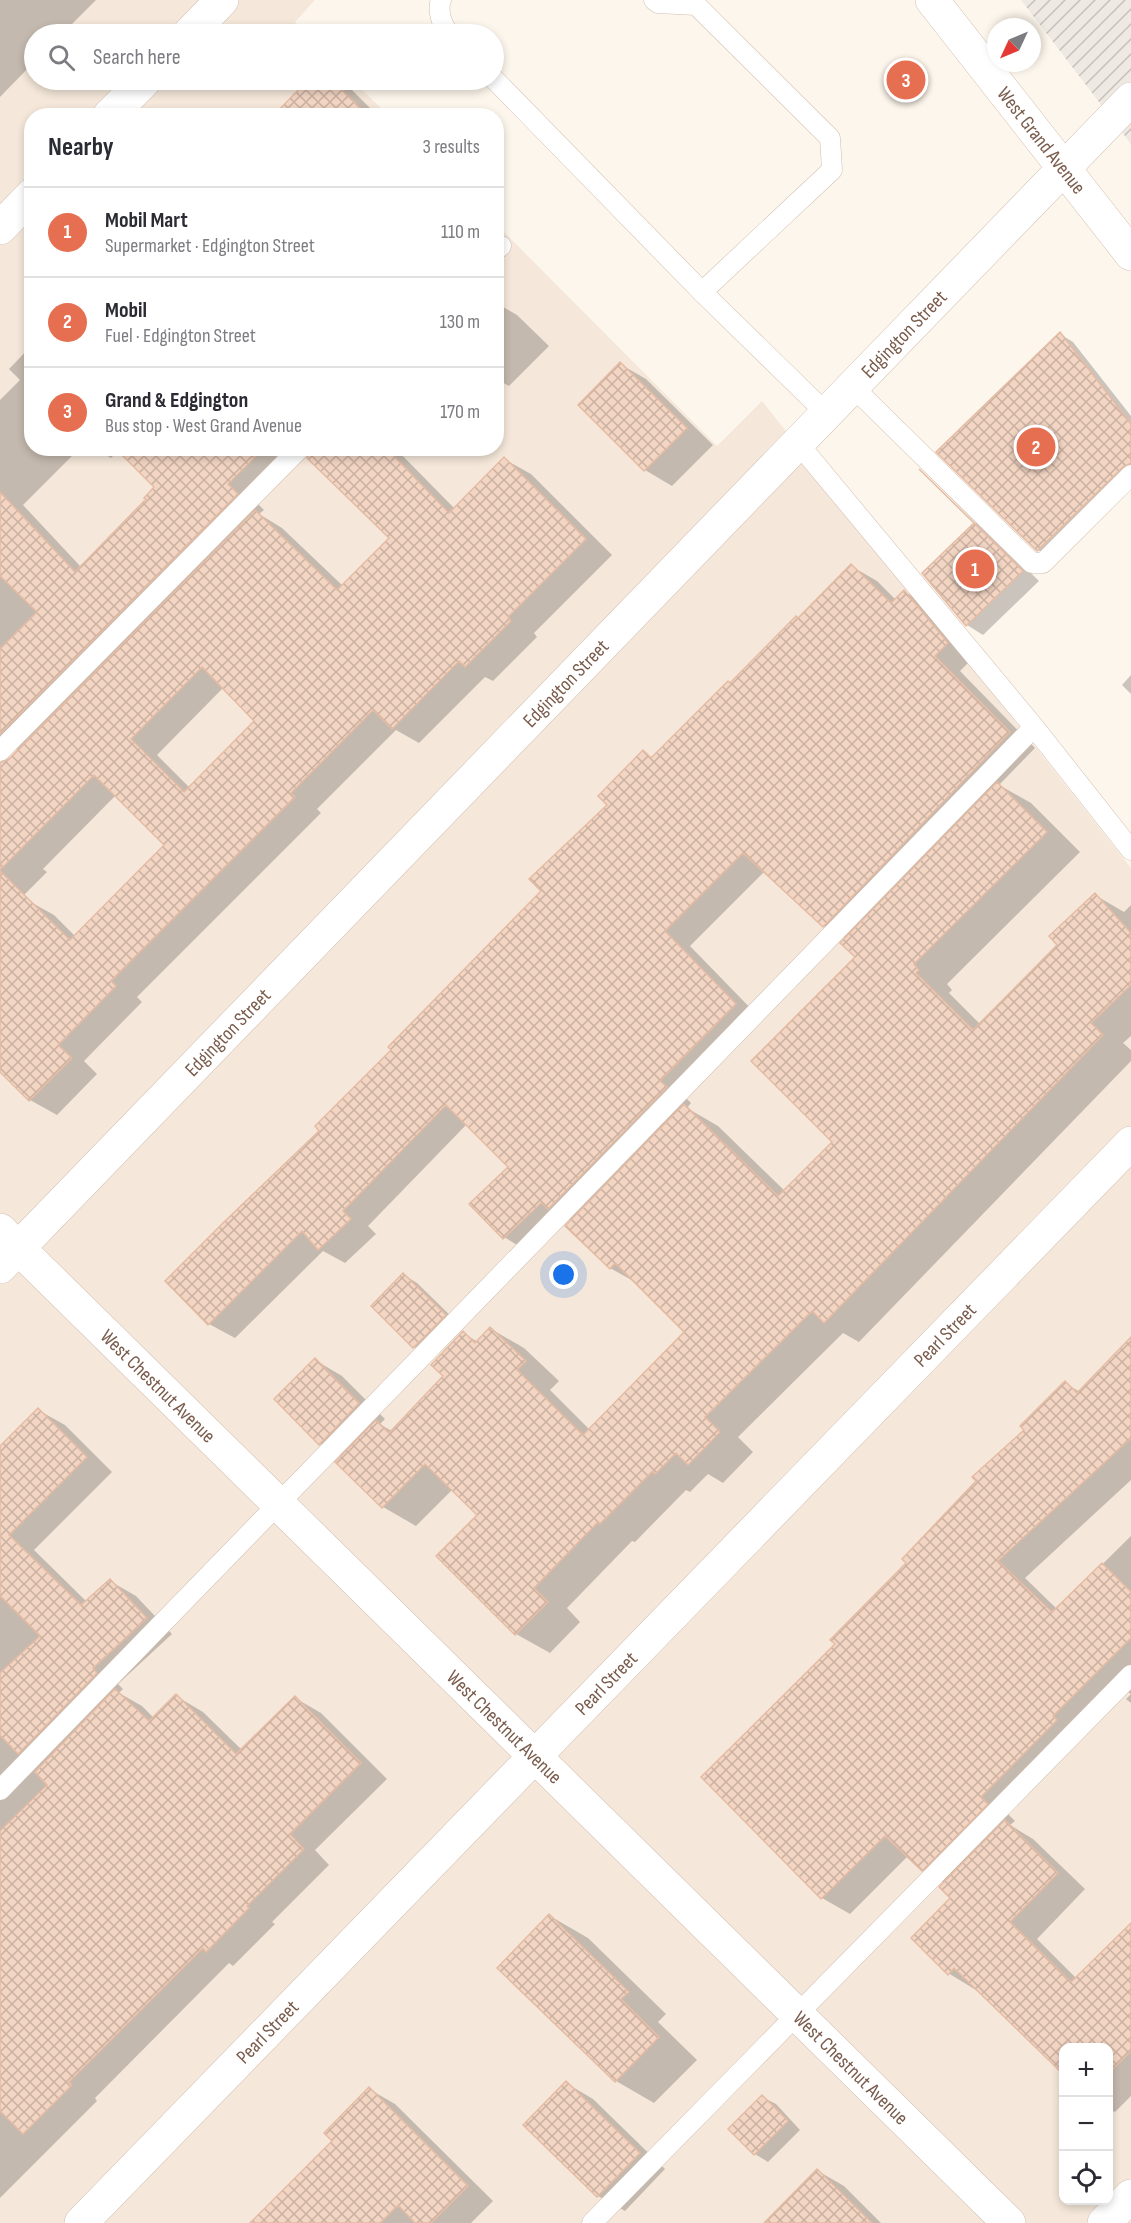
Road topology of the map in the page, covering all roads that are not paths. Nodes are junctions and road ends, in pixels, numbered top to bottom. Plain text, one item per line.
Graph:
1 (222, 0) edge
2 (441, 0) edge
3 (654, 0) edge
4 (932, 0) edge
5 (694, 3) edge
6 (199, 24) edge
7 (444, 24) edge
8 (504, 89) edge
9 (135, 90) edge
10 (1131, 99) edge
11 (118, 108) edge
12 (1065, 167) junction
13 (24, 203) edge
14 (0, 228) edge
15 (1131, 254) edge
16 (702, 292) junction
17 (852, 386) junction
18 (826, 413) junction
19 (797, 442) junction
20 (292, 456) edge
21 (1131, 475) edge
22 (1034, 727) junction
23 (0, 751) edge
24 (1131, 850) edge
25 (1131, 1143) edge
26 (6, 1248) edge
27 (279, 1505) junction
28 (1131, 1675) edge
29 (535, 1757) junction
30 (0, 1790) edge
31 (797, 2015) junction
32 (1131, 2196) edge
33 (81, 2223) edge
34 (592, 2223) edge
35 (1009, 2223) edge
36 (1104, 2223) edge

1 - 6 street
2 - 7 lane
3 - 5 lane
4 - 12 street, West Grand Avenue
5 - 16 lane
8 - 16 lane
9 - 11 street
10 - 12 street, Edgington Street
12 - 15 street, West Grand Avenue
12 - 17 street, Edgington Street
13 - 14 street
16 - 18 lane
17 - 18 street, Edgington Street
17 - 21 lane
18 - 19 street, Edgington Street
19 - 22 lane
19 - 26 street, Edgington Street
20 - 23 lane
22 - 24 lane
22 - 27 lane
25 - 29 street, Pearl Street
26 - 27 street, West Chestnut Avenue
27 - 29 street, West Chestnut Avenue
27 - 30 lane
28 - 31 lane
29 - 31 street, West Chestnut Avenue
29 - 33 street, Pearl Street
31 - 34 lane
31 - 35 street, West Chestnut Avenue
32 - 36 street

